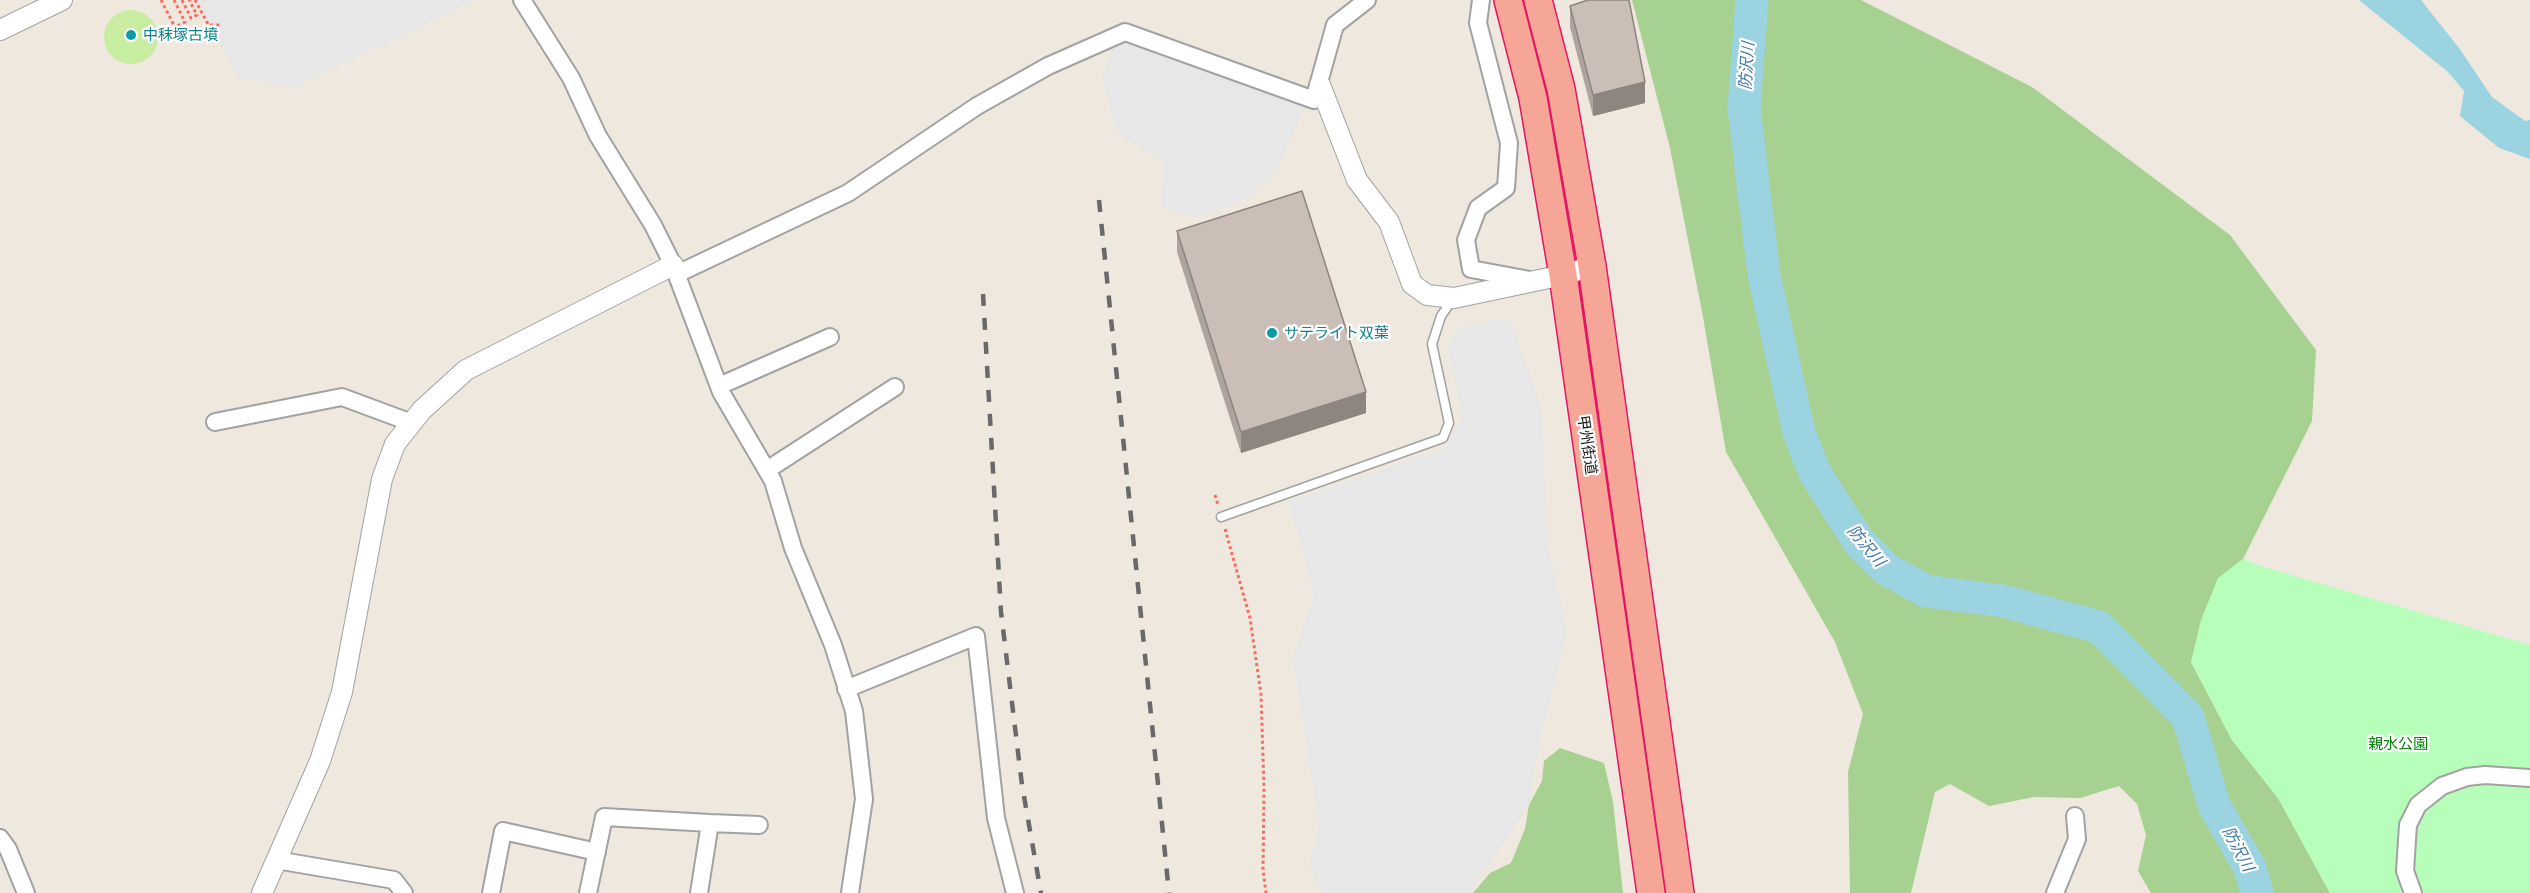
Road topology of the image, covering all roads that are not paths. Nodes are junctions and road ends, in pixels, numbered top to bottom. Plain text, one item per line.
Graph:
1 (62, 0) edge
2 (522, 0) edge
3 (1367, 0) edge
4 (1481, 0) edge
5 (1508, 0) edge
6 (1538, 0) edge
7 (0, 30) edge
8 (1320, 84) junction
9 (1592, 266) junction
10 (675, 269) junction
11 (1563, 275) junction
12 (1534, 281) junction
13 (1454, 298) junction
14 (830, 337) dead end
15 (719, 386) junction
16 (895, 387) dead end
17 (215, 422) dead end
18 (412, 423) junction
19 (767, 470) junction
20 (1221, 517) road end
21 (846, 689) junction
22 (2530, 778) edge
23 (2075, 816) dead end
24 (710, 823) junction
25 (759, 825) dead end
26 (0, 838) edge
27 (597, 852) junction
28 (276, 860) junction
29 (26, 893) edge
30 (262, 893) edge
31 (404, 893) edge
32 (490, 893) edge
33 (588, 893) edge
34 (699, 893) edge
35 (850, 893) edge
36 (1015, 893) edge
37 (1651, 893) edge
38 (1680, 893) edge
39 (2055, 893) edge
40 (2413, 893) edge

1 - 7 street
2 - 10 street
3 - 8 street
4 - 12 street
5 - 11 highway, 甲州街道
6 - 9 highway, 甲州街道
8 - 10 street
8 - 13 street
9 - 11 street
9 - 38 highway, 甲州街道
10 - 15 street
10 - 18 street
11 - 12 street
11 - 37 highway, 甲州街道
12 - 13 street
13 - 20 lane
14 - 15 street
15 - 19 street
16 - 19 street
17 - 18 street
18 - 28 street
19 - 21 street
21 - 35 street
21 - 36 street
22 - 40 street
23 - 39 street
24 - 25 street
24 - 27 street
24 - 34 street
26 - 29 street
27 - 32 street
27 - 33 street
28 - 30 street
28 - 31 street

